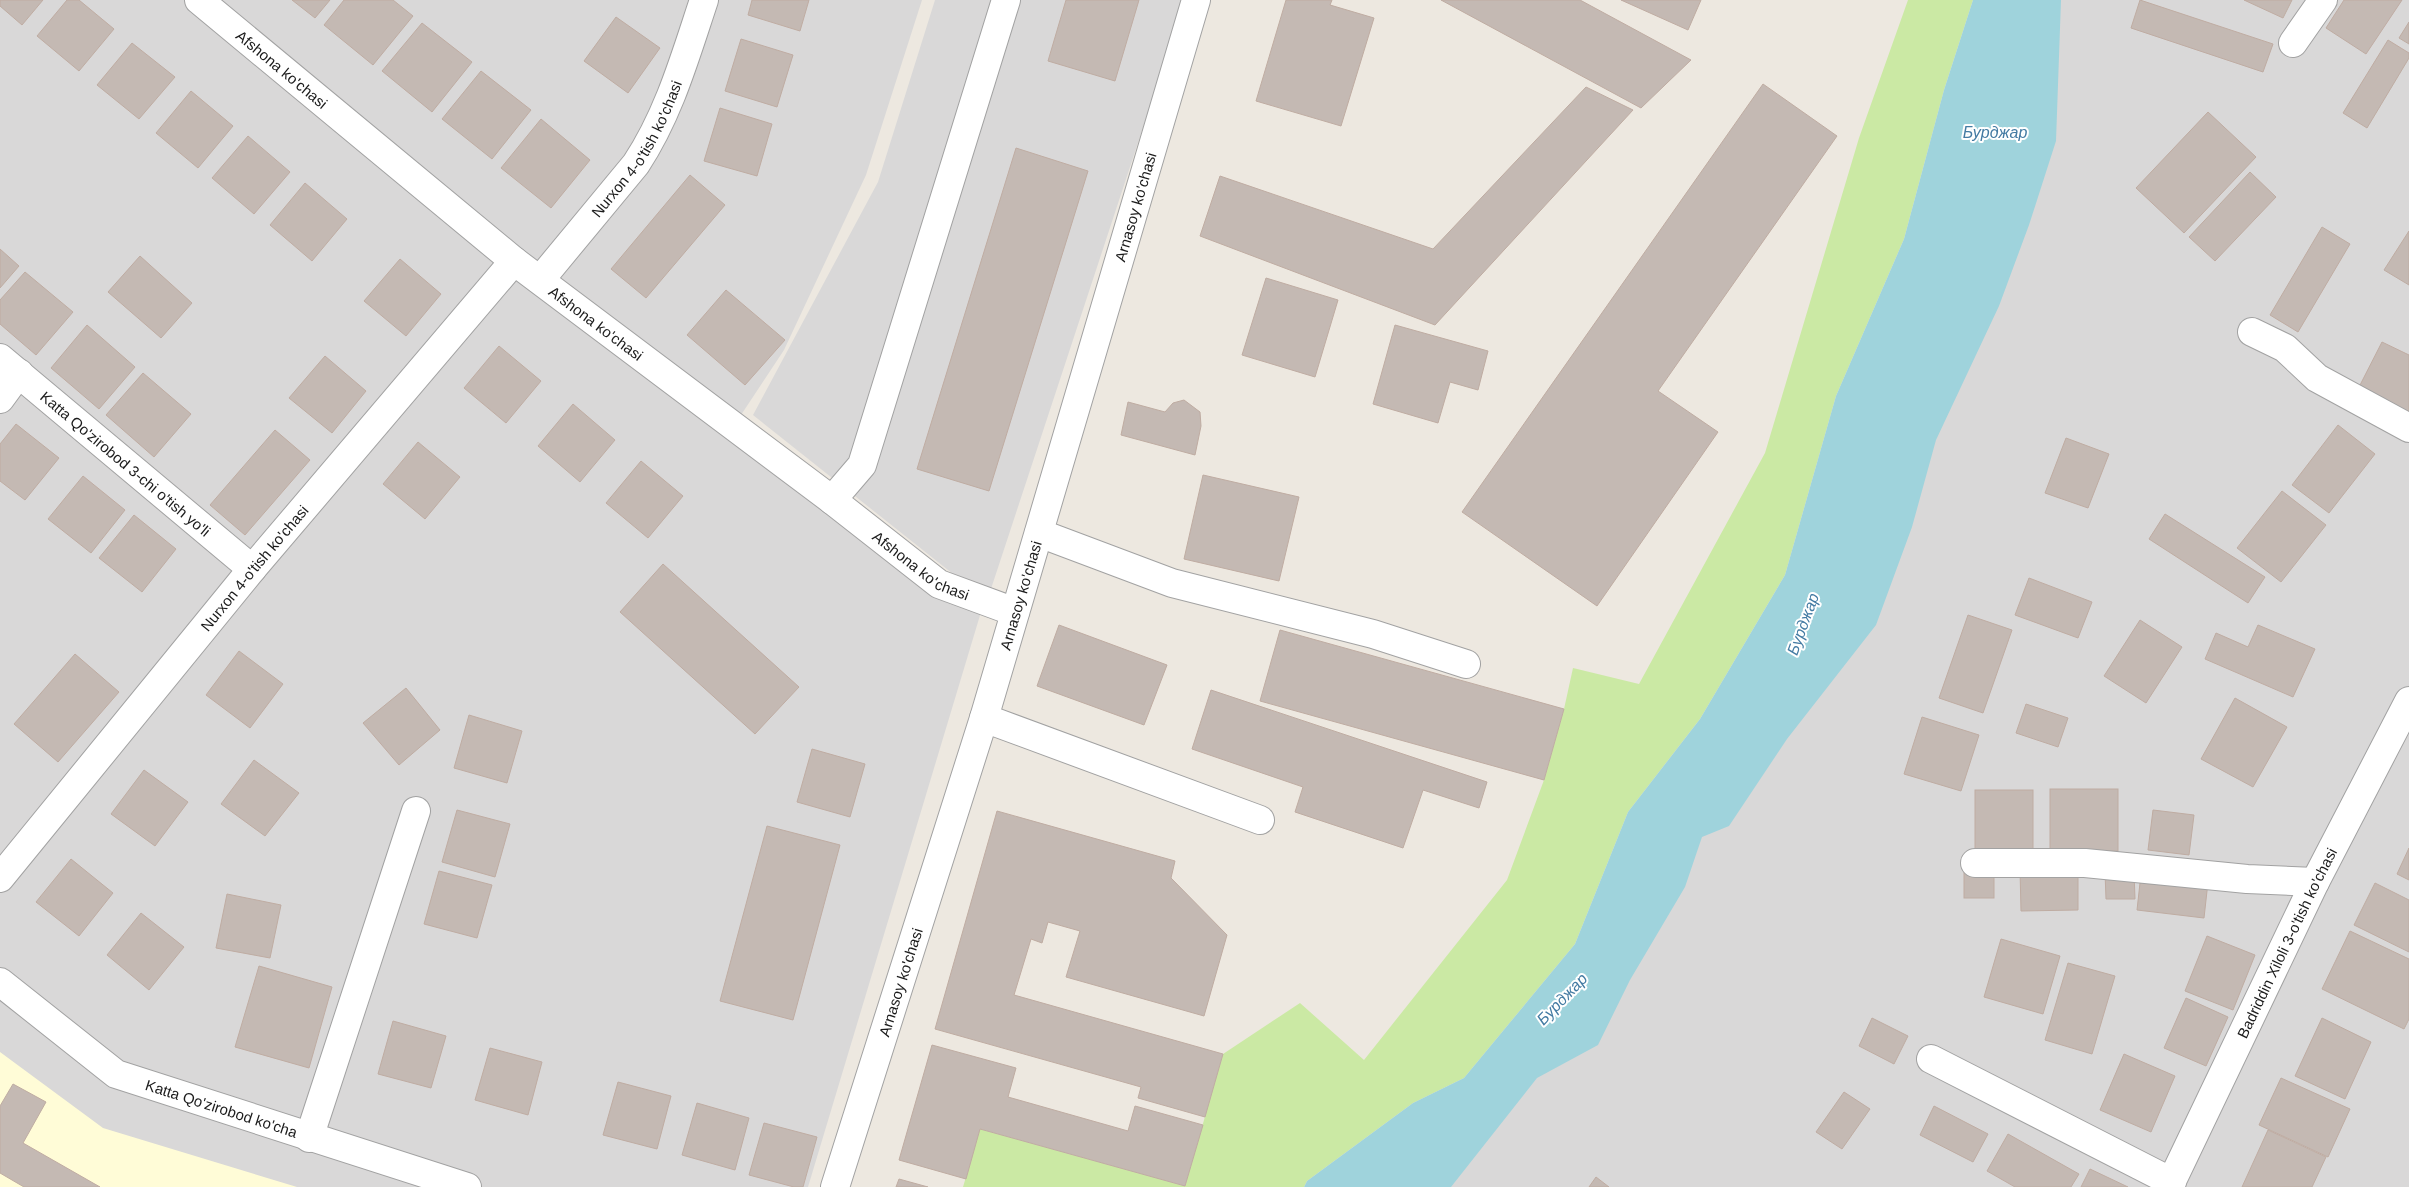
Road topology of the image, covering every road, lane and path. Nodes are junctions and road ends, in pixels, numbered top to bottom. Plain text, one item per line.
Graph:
1 (199, 0) edge
2 (704, 0) edge
3 (1006, 0) edge
4 (1196, 0) edge
5 (2323, 0) edge
6 (2293, 43) dead end
7 (514, 261) junction
8 (540, 280) junction
9 (2252, 332) dead end
10 (10, 365) edge
11 (0, 399) edge
12 (2409, 428) edge
13 (832, 500) junction
14 (1039, 533) junction
15 (252, 569) junction
16 (1015, 612) junction
17 (1466, 664) dead end
18 (2409, 701) edge
19 (984, 718) junction
20 (416, 811) dead end
21 (1260, 820) dead end
22 (1975, 863) dead end
23 (0, 878) edge
24 (2316, 882) junction
25 (0, 982) edge
26 (1931, 1059) dead end
27 (309, 1138) junction
28 (2170, 1184) edge
29 (467, 1187) edge
30 (835, 1187) edge

1 - 7 street, Afshona ko'chasi
2 - 8 street, Nurxon 4-o'tish ko'chasi
3 - 13 street
4 - 14 street, Arnasoy ko'chasi
5 - 6 street
7 - 8 street, Afshona ko'chasi
7 - 15 street, Nurxon 4-o'tish ko'chasi
8 - 13 street, Afshona ko'chasi
9 - 12 street
10 - 11 street
10 - 15 street, Katta Qo'zirobod 3-chi o'tish yo'li
13 - 16 street, Afshona ko'chasi
14 - 16 street, Arnasoy ko'chasi
14 - 17 street
15 - 23 street, Nurxon 4-o'tish ko'chasi
16 - 19 street, Arnasoy ko'chasi
18 - 24 street, Badriddin Xiloli 3-o'tish ko'chasi
19 - 21 street
19 - 30 street, Arnasoy ko'chasi
20 - 27 street
22 - 24 street
24 - 28 street, Badriddin Xiloli 3-o'tish ko'chasi
25 - 27 street, Katta Qo'zirobod ko'cha
26 - 28 street
27 - 29 street, Katta Qo'zirobod ko'cha

